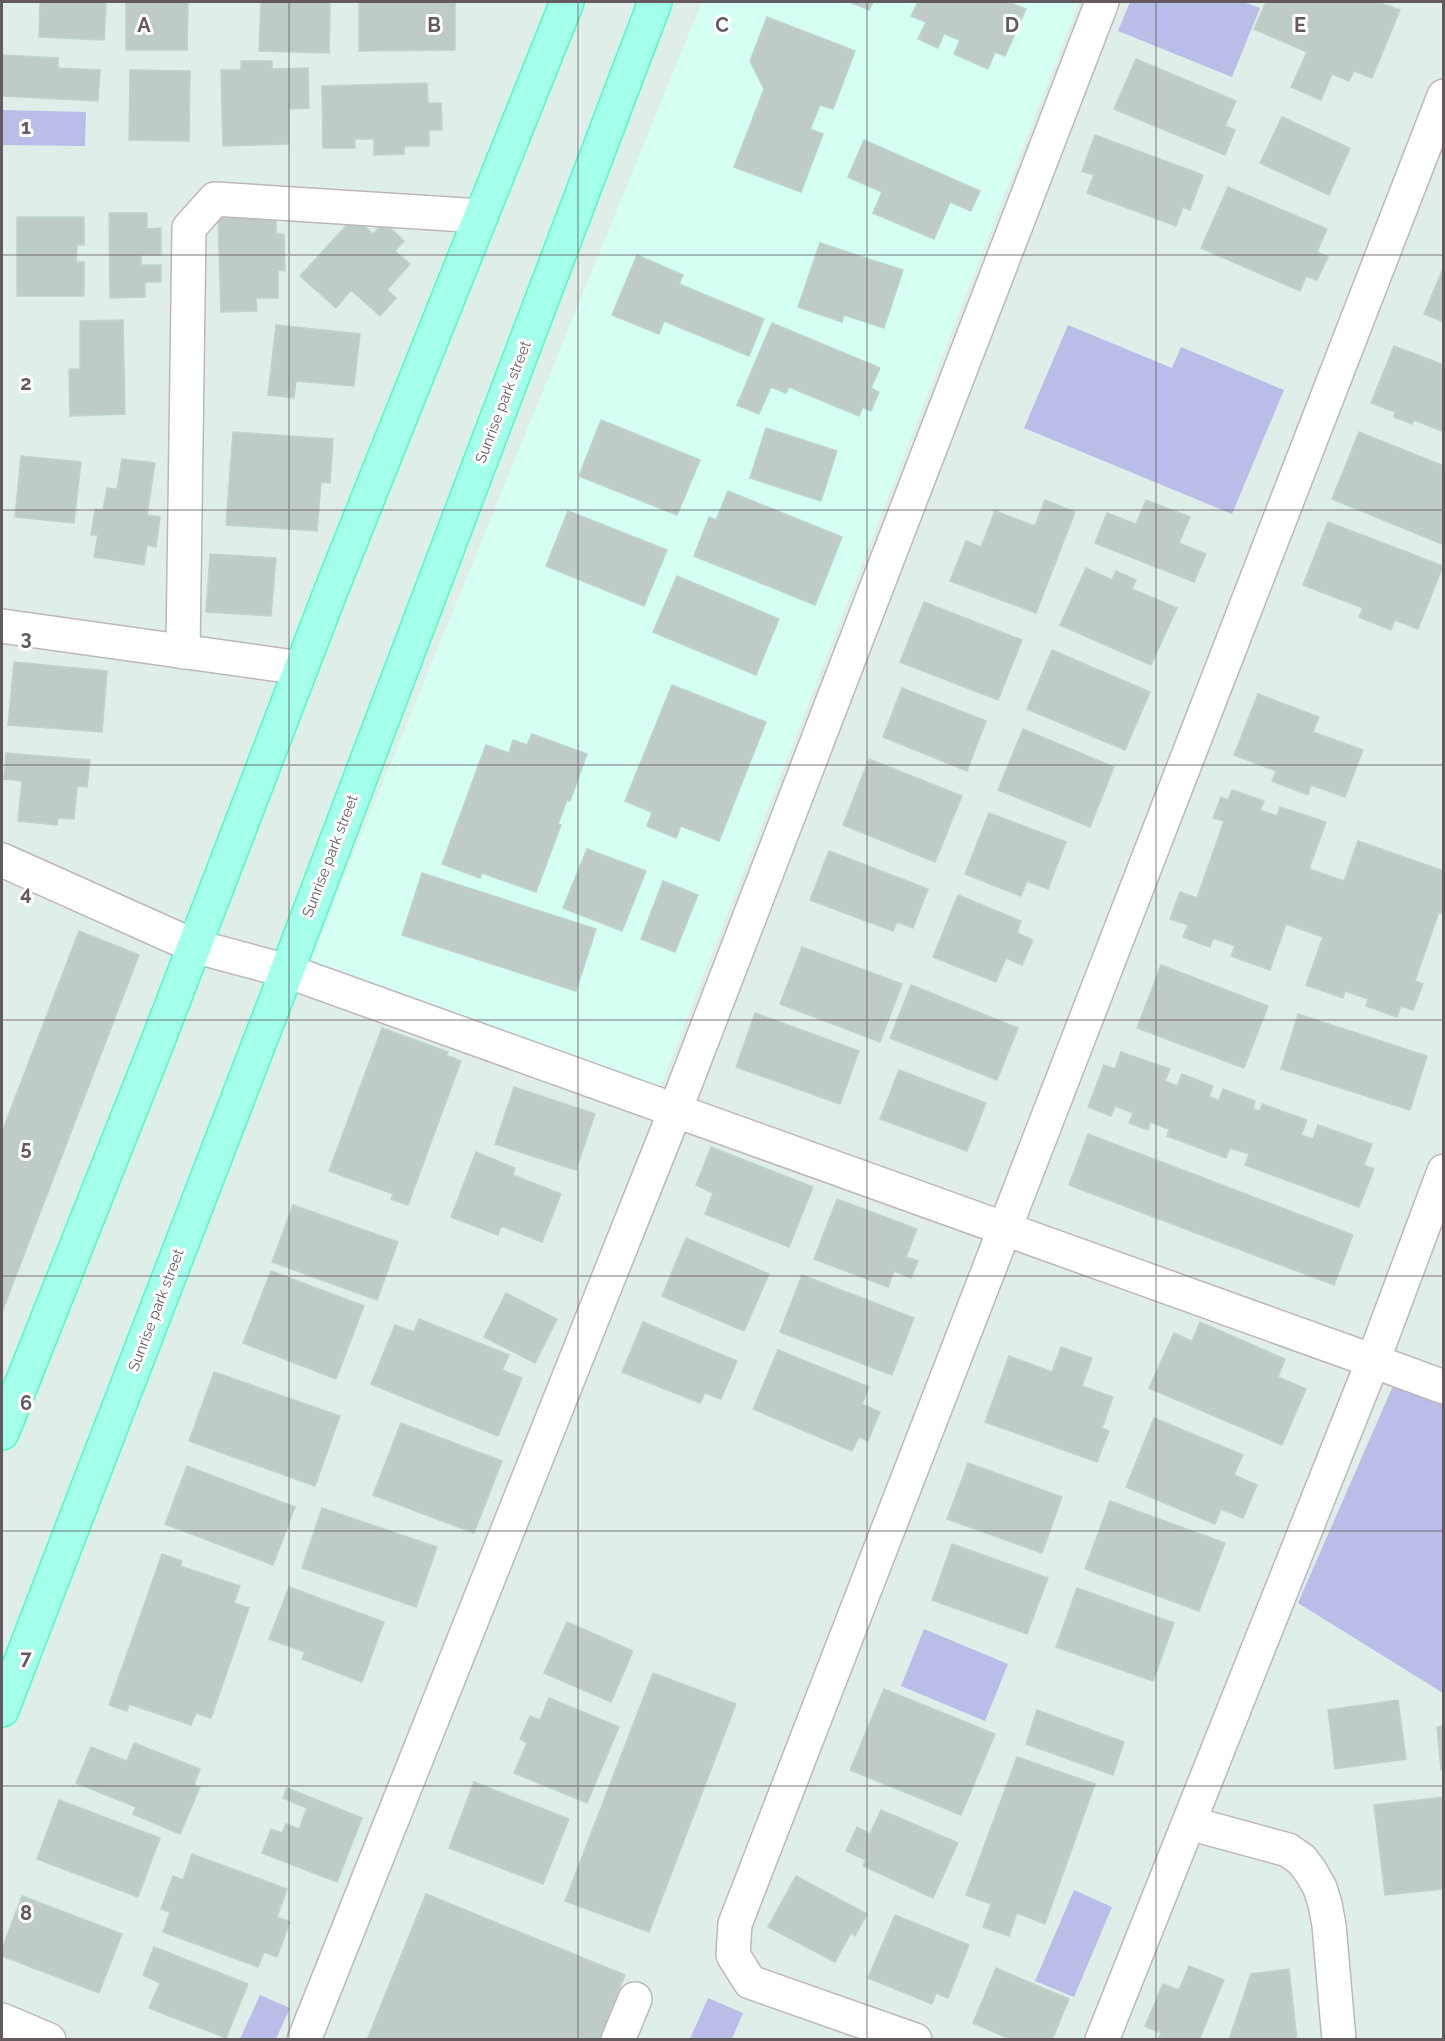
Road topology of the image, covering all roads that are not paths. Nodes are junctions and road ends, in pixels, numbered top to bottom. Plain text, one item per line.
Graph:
1 (567, 2) edge
2 (655, 2) edge
3 (1102, 2) edge
4 (1443, 96) edge
5 (481, 216) junction
6 (2, 626) edge
7 (183, 652) junction
8 (301, 668) junction
9 (2, 860) edge
10 (194, 946) junction
11 (286, 971) junction
12 (675, 1111) junction
13 (1443, 1171) edge
14 (1004, 1228) junction
15 (1373, 1361) junction
16 (1443, 1387) edge
17 (2, 1433) edge
18 (2, 1710) edge
19 (1189, 1822) junction
20 (635, 1999) dead end
21 (2, 2020) edge
22 (49, 2040) edge
23 (304, 2040) edge
24 (618, 2040) edge
25 (915, 2040) edge
26 (1102, 2040) edge
27 (1339, 2040) edge

1 - 5 main road
2 - 11 main road, Sunrise park street
3 - 12 street
4 - 14 street
5 - 7 street
5 - 8 main road
6 - 7 street
7 - 8 street
8 - 10 main road
9 - 10 street
10 - 11 street
10 - 17 main road
11 - 12 street
11 - 18 main road, Sunrise park street
12 - 14 street
12 - 23 street
13 - 15 street
14 - 15 street
14 - 25 street
15 - 16 street
15 - 19 street
19 - 26 street
19 - 27 street
20 - 24 street
21 - 22 street

